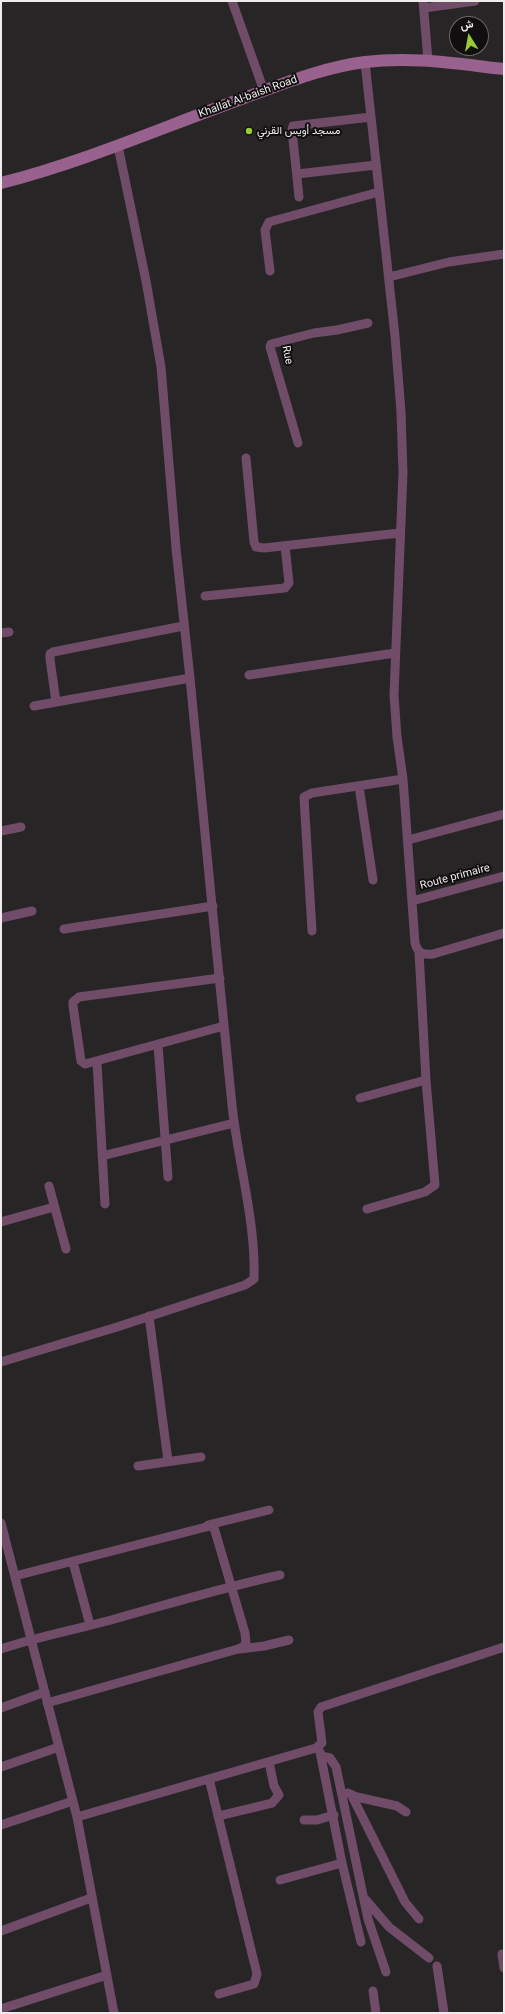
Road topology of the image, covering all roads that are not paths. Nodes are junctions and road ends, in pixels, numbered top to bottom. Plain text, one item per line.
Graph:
1 (232, 1) edge
2 (475, 1) edge
3 (424, 4) edge
4 (428, 60) junction
5 (365, 62) junction
6 (504, 69) edge
7 (264, 91) junction
8 (371, 117) junction
9 (118, 146) junction
10 (376, 165) junction
11 (297, 174) junction
12 (1, 183) edge
13 (379, 192) junction
14 (299, 197) dead end
15 (504, 254) edge
16 (270, 271) dead end
17 (389, 277) junction
18 (368, 323) dead end
19 (298, 443) dead end
20 (246, 458) dead end
21 (400, 533) junction
22 (286, 546) junction
23 (205, 596) dead end
24 (183, 626) junction
25 (395, 652) junction
26 (249, 675) dead end
27 (190, 678) junction
28 (56, 702) junction
29 (34, 706) dead end
30 (403, 779) junction
31 (359, 786) junction
32 (504, 814) edge
33 (21, 827) dead end
34 (1, 831) edge
35 (408, 840) junction
36 (504, 876) edge
37 (373, 880) dead end
38 (412, 901) junction
39 (213, 906) junction
40 (32, 912) dead end
41 (1, 918) edge
42 (64, 929) dead end
43 (312, 931) dead end
44 (504, 933) edge
45 (419, 952) junction
46 (220, 978) junction
47 (224, 1026) junction
48 (158, 1045) junction
49 (97, 1062) junction
50 (426, 1080) junction
51 (360, 1098) dead end
52 (234, 1123) junction
53 (164, 1141) junction
54 (102, 1156) junction
55 (168, 1177) dead end
56 (49, 1186) dead end
57 (105, 1204) dead end
58 (54, 1207) junction
59 (367, 1209) dead end
60 (1, 1222) edge
61 (66, 1249) dead end
62 (149, 1316) junction
63 (1, 1362) edge
64 (201, 1456) dead end
65 (168, 1461) junction
66 (138, 1466) dead end
67 (269, 1510) dead end
68 (1, 1523) edge
69 (202, 1527) junction
70 (73, 1562) junction
71 (280, 1575) dead end
72 (15, 1576) junction
73 (231, 1585) junction
74 (90, 1625) junction
75 (32, 1639) junction
76 (289, 1640) dead end
77 (504, 1648) edge
78 (1, 1649) edge
79 (238, 1649) junction
80 (45, 1692) junction
81 (47, 1703) junction
82 (1, 1708) edge
83 (319, 1746) junction
84 (59, 1747) junction
85 (321, 1756) junction
86 (269, 1762) junction
87 (1, 1767) edge
88 (209, 1779) junction
89 (340, 1786) junction
90 (352, 1796) junction
91 (73, 1801) junction
92 (406, 1812) dead end
93 (334, 1815) junction
94 (218, 1816) junction
95 (77, 1817) junction
96 (304, 1820) dead end
97 (1, 1825) edge
98 (342, 1862) junction
99 (280, 1880) dead end
100 (363, 1896) junction
101 (91, 1898) junction
102 (419, 1919) dead end
103 (1, 1931) edge
104 (361, 1942) dead end
105 (502, 1954) dead end
106 (429, 1958) dead end
107 (437, 1966) dead end
108 (504, 1968) edge
109 (386, 1972) dead end
110 (106, 1975) junction
111 (373, 1991) dead end
112 (219, 1994) dead end
113 (1, 2009) edge
114 (114, 2013) edge
115 (376, 2013) edge
116 (444, 2013) edge

1 - 7 street
2 - 3 street
3 - 4 street
4 - 5 street, Khallat Al-baish Road
4 - 6 street, Khallat Al-baish Road
5 - 7 street, Khallat Al-baish Road
5 - 8 street
7 - 9 street, Khallat Al-baish Road
8 - 10 street
8 - 11 street
9 - 12 street, Khallat Al-baish Road
9 - 24 street
10 - 11 street
10 - 13 street
11 - 14 street
13 - 16 street
13 - 17 street
15 - 17 street
17 - 21 street
18 - 19 street, Rue
20 - 22 street
21 - 22 street
21 - 25 street
22 - 23 street
24 - 27 street
24 - 28 street
25 - 26 street
25 - 30 street
27 - 28 street
27 - 39 street
28 - 29 street
30 - 31 street
30 - 35 street
31 - 37 street
31 - 43 street
32 - 35 street
33 - 34 street
35 - 38 street
36 - 38 street, Route primaire
38 - 45 street
39 - 42 street
39 - 46 street
40 - 41 street
44 - 45 street
45 - 50 street
46 - 47 street
46 - 49 street
47 - 48 street
47 - 52 street
48 - 49 street
48 - 53 street
49 - 54 street
50 - 51 street
50 - 59 street
52 - 53 street
52 - 62 street
53 - 54 street
53 - 55 street
54 - 57 street
56 - 58 street
58 - 60 street
58 - 61 street
62 - 63 street
62 - 65 street
64 - 65 street
65 - 66 street
67 - 69 street
68 - 72 street
69 - 70 street
69 - 73 street
70 - 72 street
70 - 74 street
71 - 73 street
72 - 75 street
73 - 74 street
73 - 79 street
74 - 75 street
75 - 78 street
75 - 80 street
76 - 79 street
77 - 83 street
79 - 81 street
80 - 81 street
80 - 82 street
81 - 84 street
83 - 85 street
83 - 86 street
84 - 87 street
84 - 91 street
85 - 89 street
85 - 93 street
86 - 88 street
86 - 94 street
88 - 94 street
88 - 95 street
89 - 90 street
89 - 100 street
90 - 92 street
90 - 102 street
91 - 95 street
91 - 97 street
93 - 96 street
93 - 98 street
94 - 112 street
95 - 101 street
98 - 99 street
98 - 104 street
100 - 106 street
100 - 109 street
101 - 103 street
101 - 110 street
105 - 108 street
107 - 116 street
110 - 113 street
110 - 114 street
111 - 115 street

